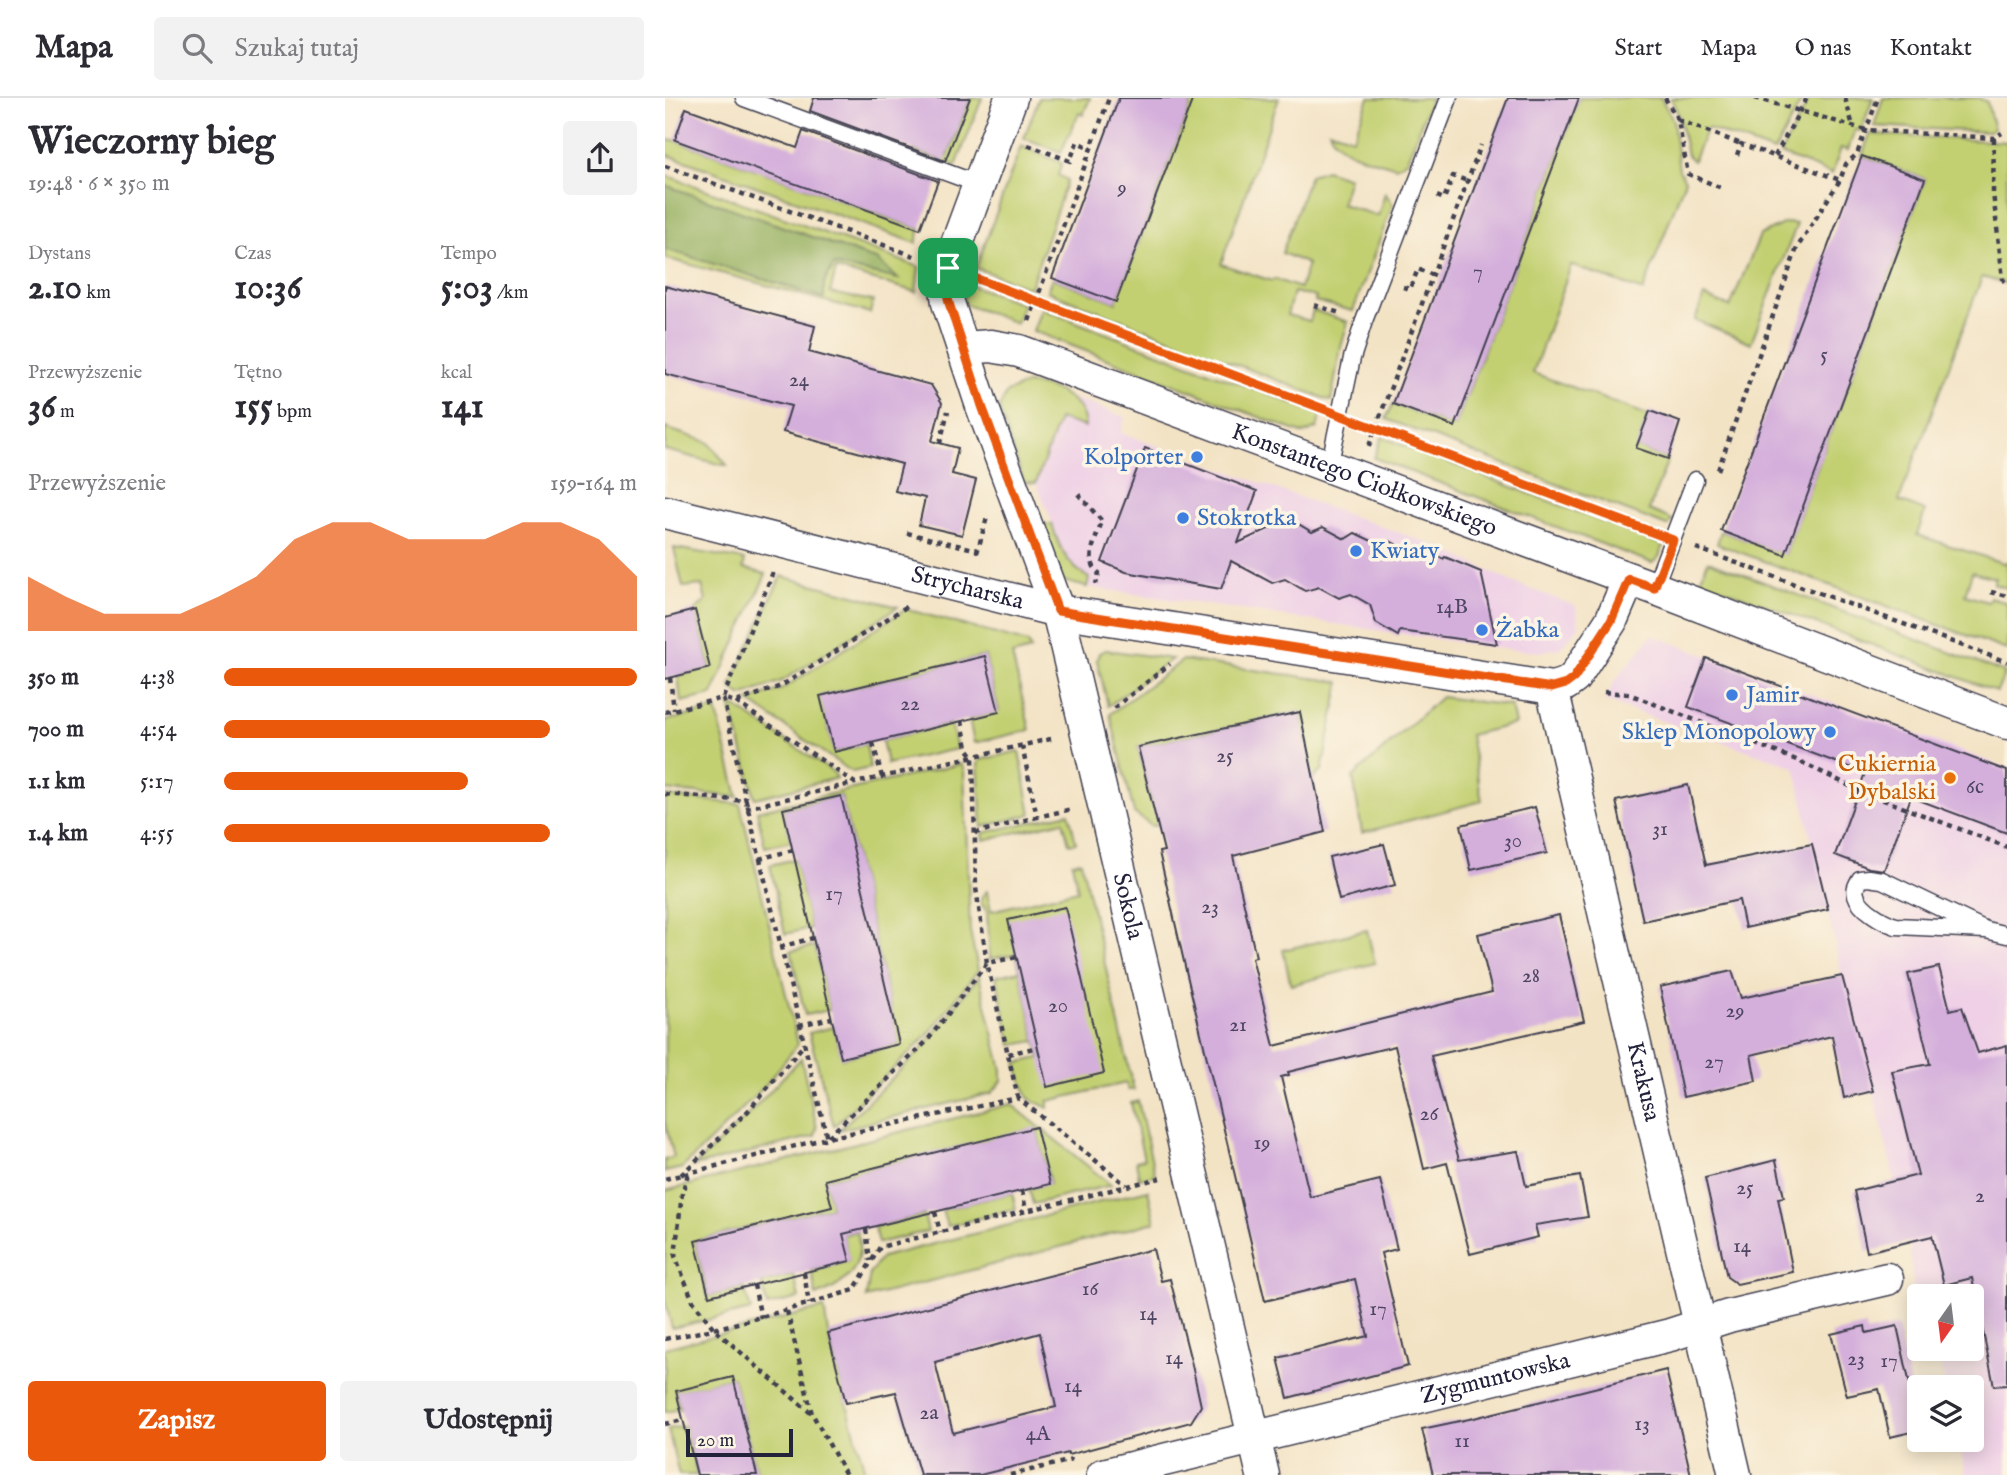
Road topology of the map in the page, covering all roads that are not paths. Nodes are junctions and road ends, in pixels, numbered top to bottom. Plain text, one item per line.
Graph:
1 (744, 98) edge
2 (1011, 98) edge
3 (1449, 98) edge
4 (978, 184) junction
5 (964, 348) junction
6 (1343, 472) junction
7 (1695, 480) dead end
8 (665, 512) edge
9 (1641, 583) junction
10 (1058, 611) junction
11 (1563, 683) junction
12 (2005, 717) edge
13 (1986, 930) junction
14 (2007, 935) edge
15 (1887, 1279) dead end
16 (1700, 1326) junction
17 (1255, 1437) junction
18 (1103, 1475) edge
19 (1263, 1475) edge
20 (1735, 1475) edge

1 - 4 lane
2 - 4 street
3 - 6 lane
4 - 5 street
5 - 6 street, Konstantego Ciołkowskiego
5 - 10 street, Sokola
6 - 9 street, Konstantego Ciołkowskiego
7 - 9 lane
8 - 10 street, Strycharska
9 - 11 street
9 - 12 street, Konstantego Ciołkowskiego
10 - 11 street, Strycharska
10 - 17 street, Sokola
11 - 16 street, Krakusa
13 - 13 lane
13 - 14 lane
15 - 16 street, Zygmuntowska
16 - 17 street, Zygmuntowska
16 - 20 street, Krakusa
17 - 18 street, Zygmuntowska
17 - 19 street, Sokola

